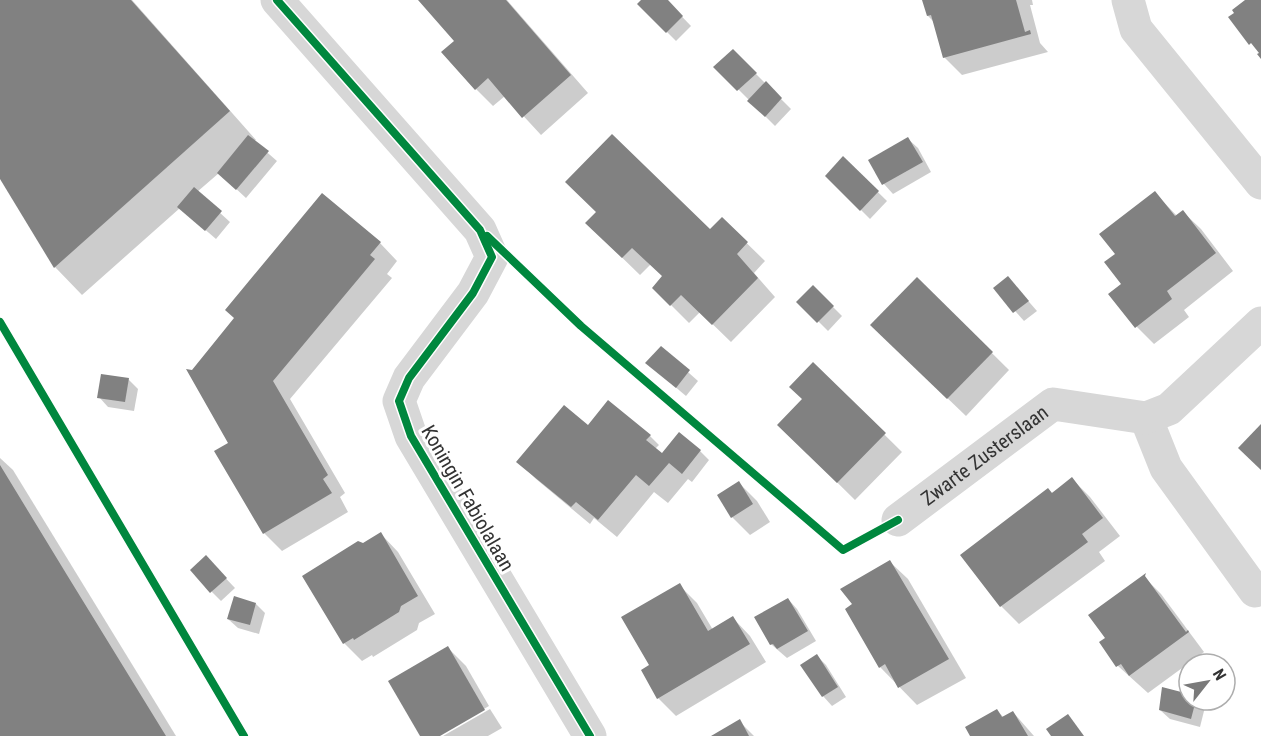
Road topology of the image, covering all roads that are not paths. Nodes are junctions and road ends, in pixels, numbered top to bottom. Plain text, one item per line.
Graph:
1 (277, 0) edge
2 (1128, 0) edge
3 (1261, 183) edge
4 (1261, 323) edge
5 (1146, 418) junction
6 (898, 520) dead end
7 (1255, 591) dead end
8 (590, 736) edge

1 - 8 street, Koningin Fabiolalaan
2 - 3 street
4 - 5 street
5 - 6 street, Zwarte Zusterslaan
5 - 7 street

